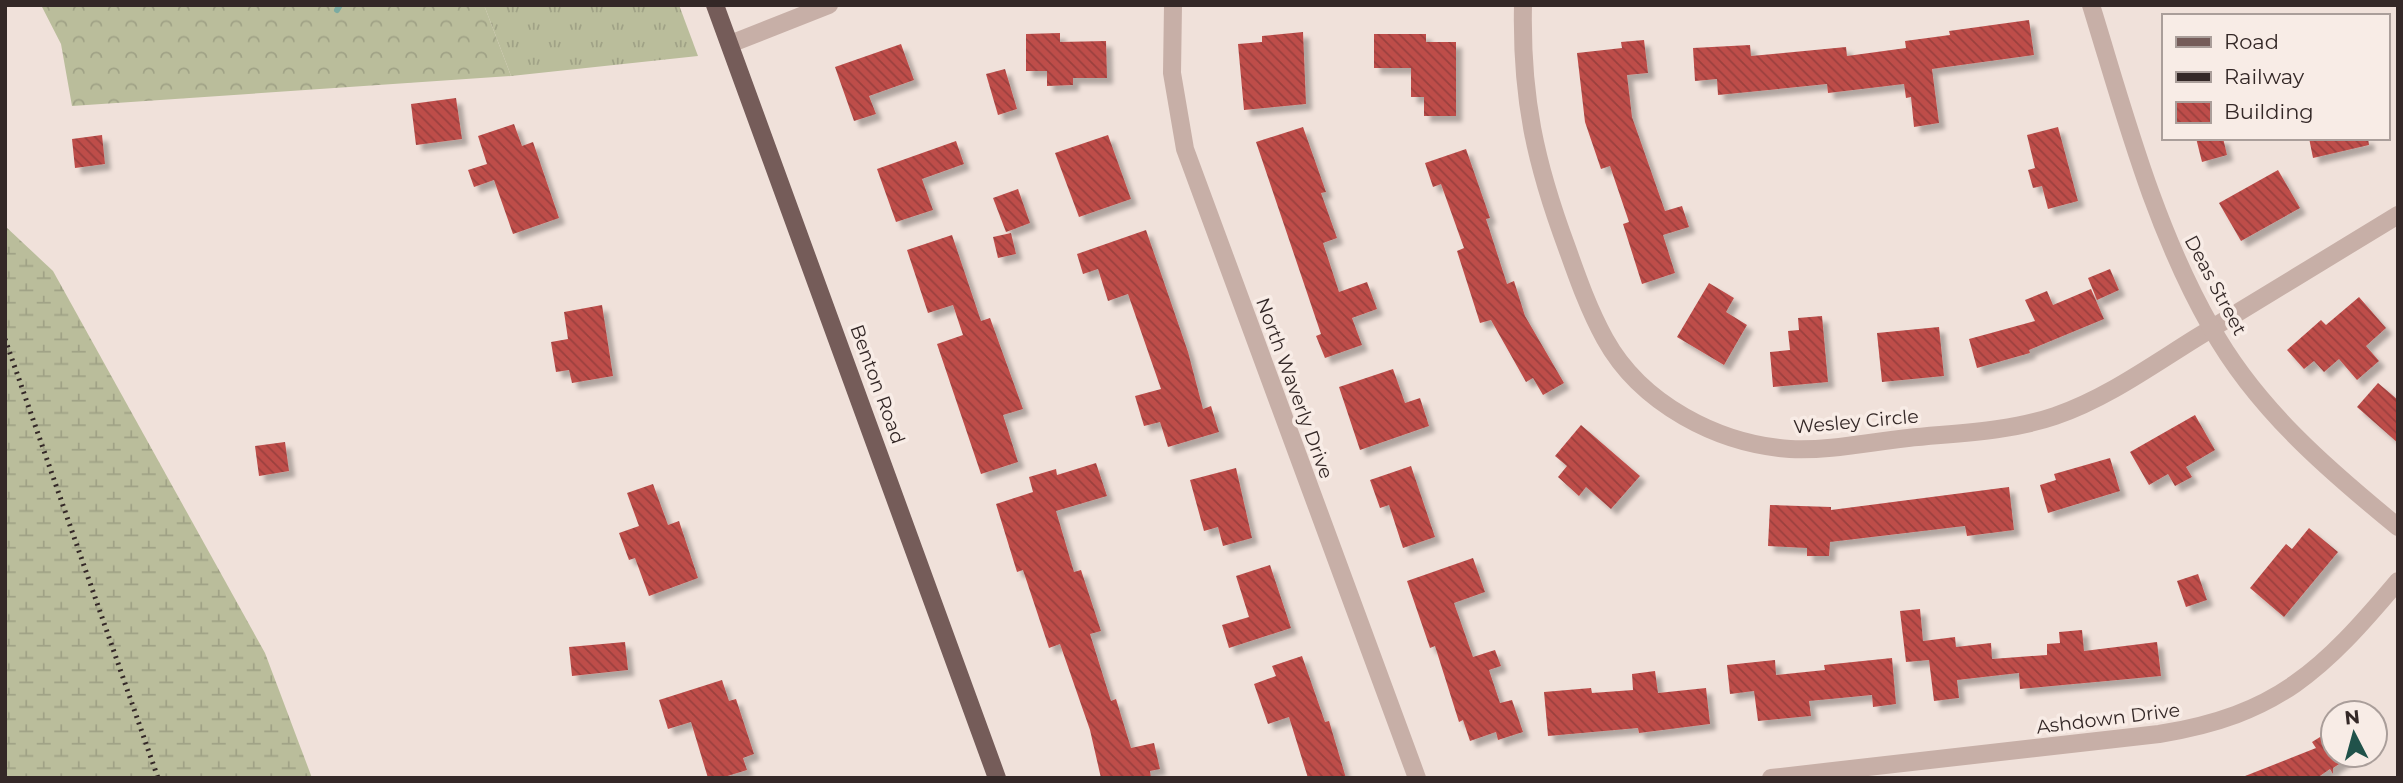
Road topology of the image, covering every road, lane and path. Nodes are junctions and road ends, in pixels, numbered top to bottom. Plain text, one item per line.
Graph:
1 (715, 5) edge
2 (829, 5) edge
3 (1173, 5) edge
4 (1523, 5) edge
5 (2091, 5) edge
6 (730, 44) junction
7 (2398, 215) edge
8 (2211, 329) junction
9 (2398, 527) edge
10 (2398, 581) edge
11 (997, 778) edge
12 (1417, 778) edge
13 (1771, 778) edge

1 - 6 main road, Benton Road
2 - 6 street
3 - 12 street, North Waverly Drive
4 - 8 street, Wesley Circle
5 - 8 street, Deas Street
6 - 11 main road, Benton Road
7 - 8 street, Wesley Circle
8 - 9 street, Deas Street
10 - 13 street, Ashdown Drive

